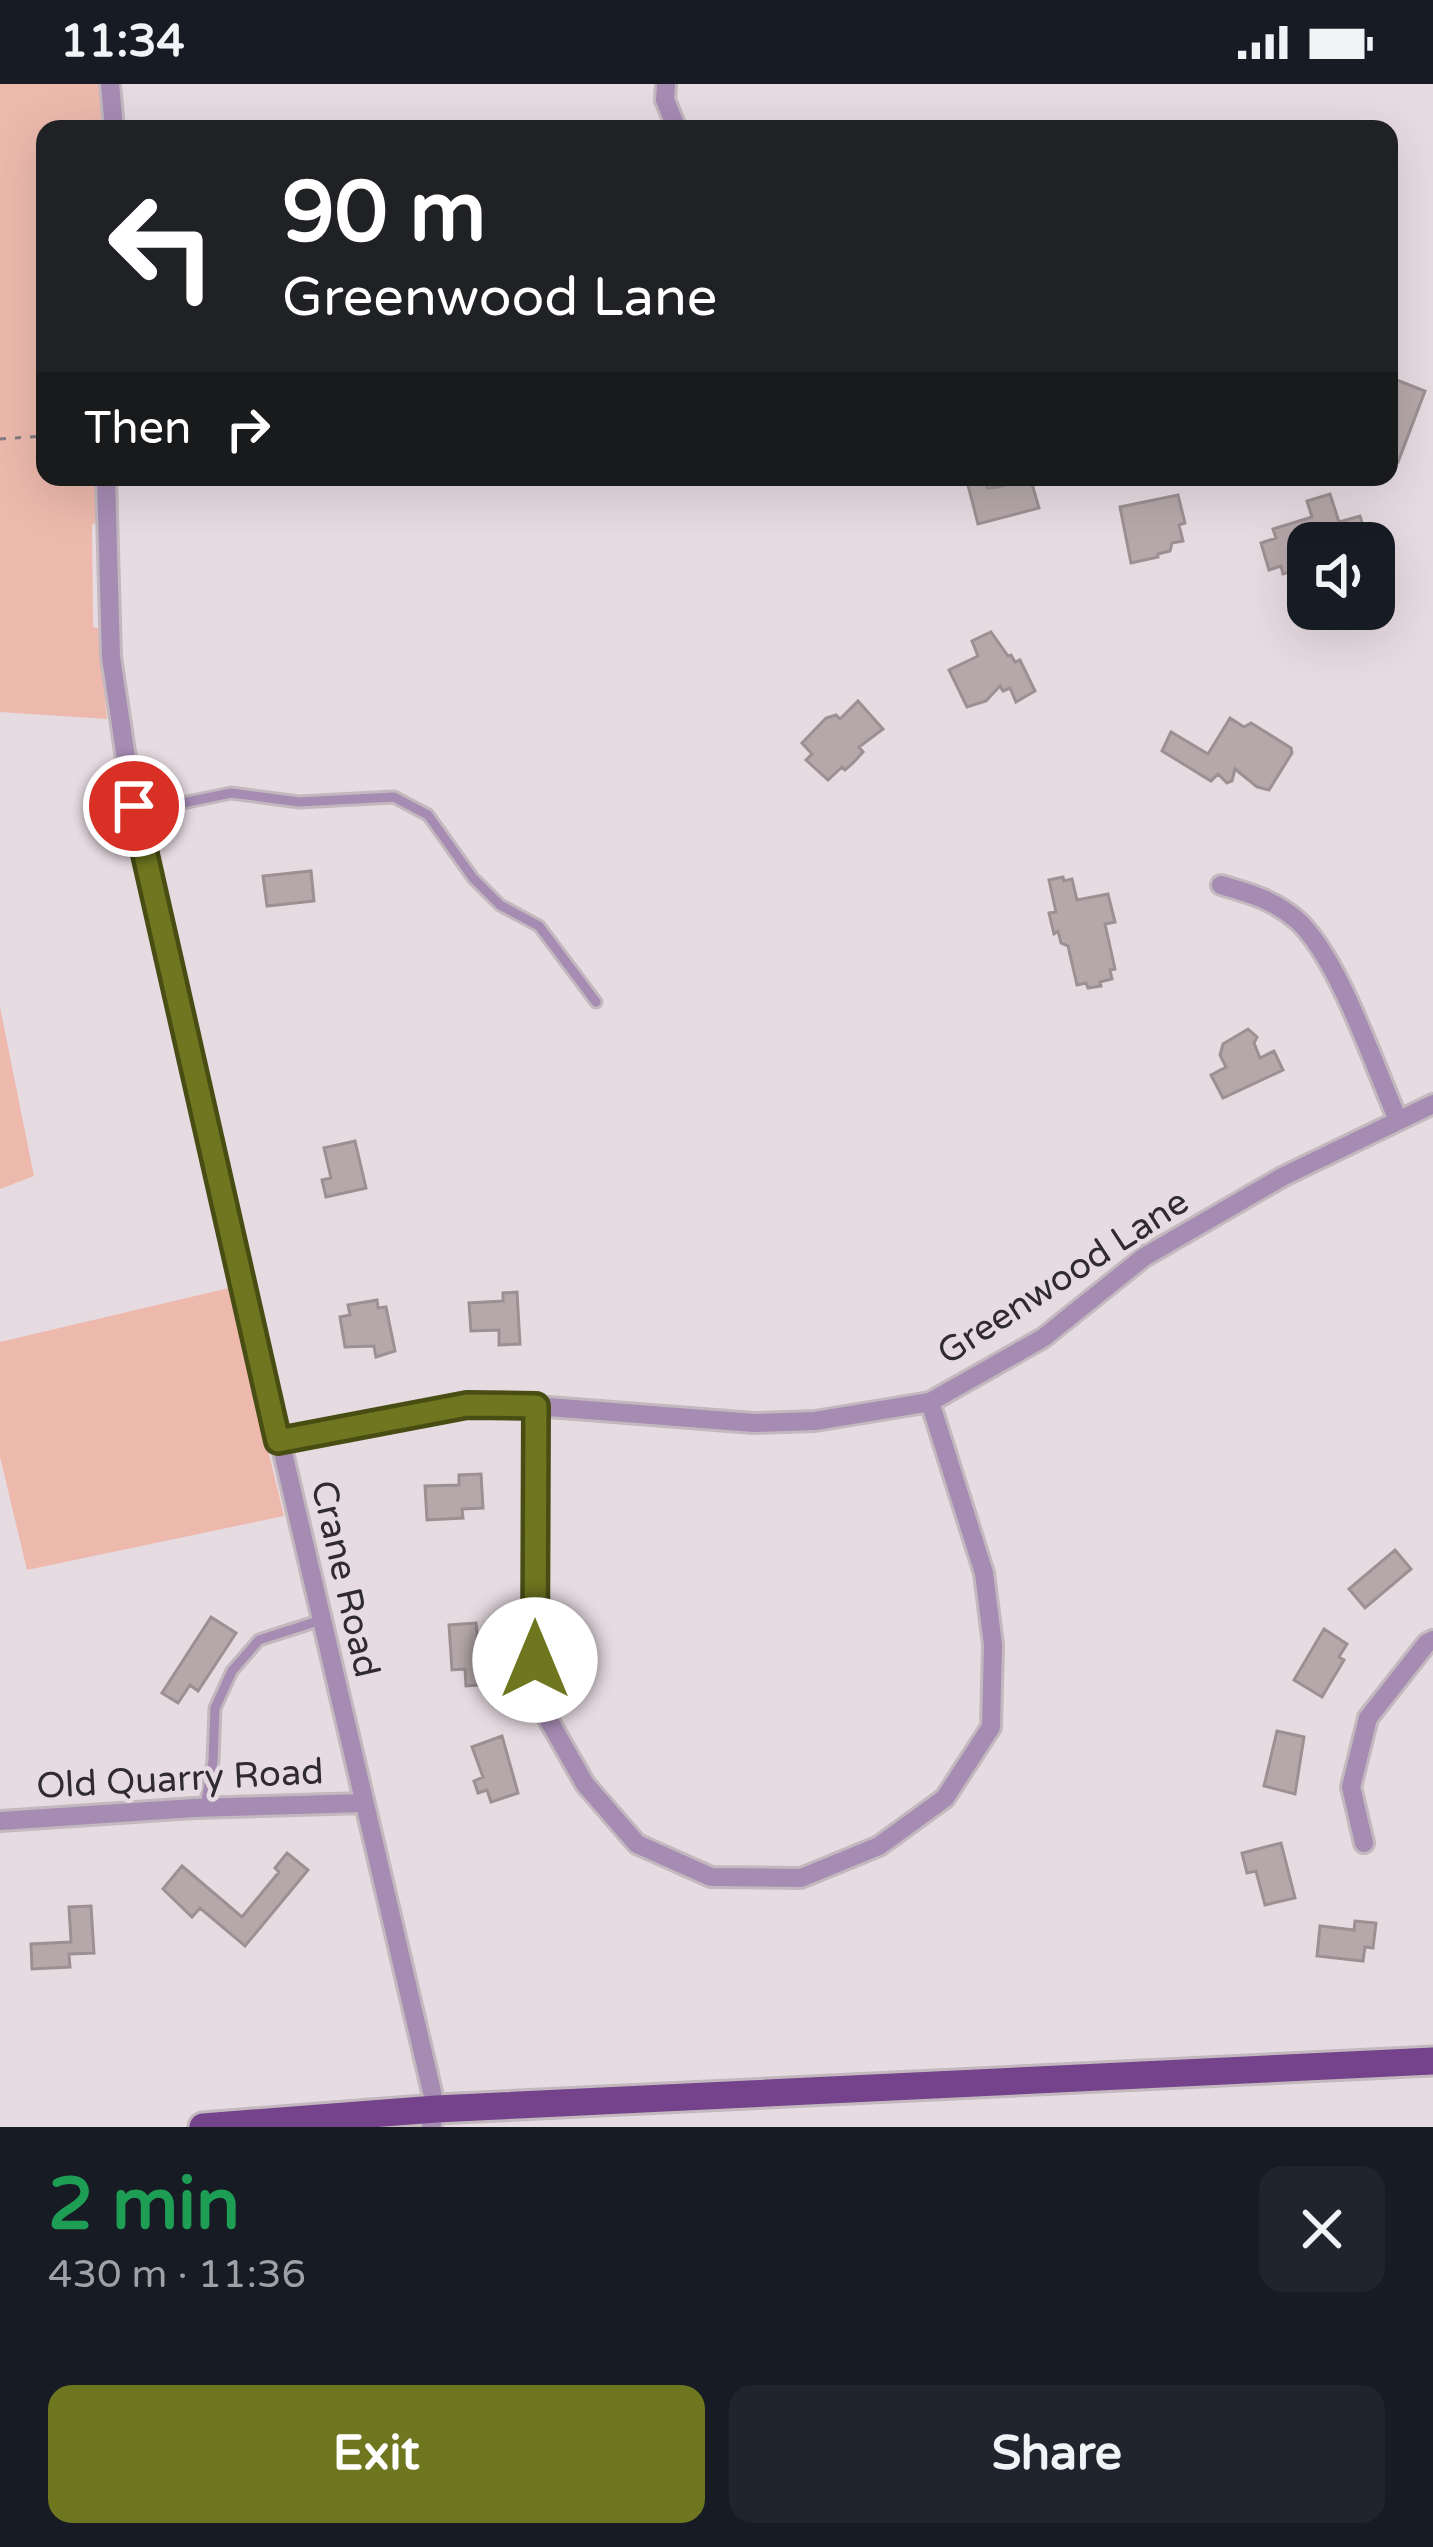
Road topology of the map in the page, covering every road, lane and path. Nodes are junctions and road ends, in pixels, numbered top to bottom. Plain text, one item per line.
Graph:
1 (110, 84) edge
2 (666, 84) edge
3 (113, 120) edge
4 (673, 120) edge
5 (36, 437) edge
6 (0, 439) edge
7 (106, 486) edge
8 (134, 813) junction
9 (1221, 886) dead end
10 (596, 1002) dead end
11 (1433, 1104) edge
12 (1398, 1120) junction
13 (930, 1402) junction
14 (536, 1406) junction
15 (278, 1441) junction
16 (321, 1620) junction
17 (1433, 1640) edge
18 (364, 1803) junction
19 (205, 1808) junction
20 (0, 1821) edge
21 (1364, 1843) dead end
22 (1433, 2061) edge
23 (434, 2118) edge
24 (203, 2127) edge

1 - 3 street
2 - 4 street
5 - 6 path
7 - 8 street, Crane Road
8 - 10 lane
8 - 15 street, Crane Road
9 - 12 street
11 - 12 street, Greenwood Lane
12 - 13 street, Greenwood Lane
13 - 14 street, Greenwood Lane
13 - 14 street
14 - 15 street, Greenwood Lane
15 - 16 street, Crane Road
16 - 18 street, Crane Road
16 - 19 lane
17 - 21 street
18 - 19 street, Old Quarry Road
18 - 23 street, Crane Road
19 - 20 street, Old Quarry Road
22 - 23 main road
23 - 24 main road

